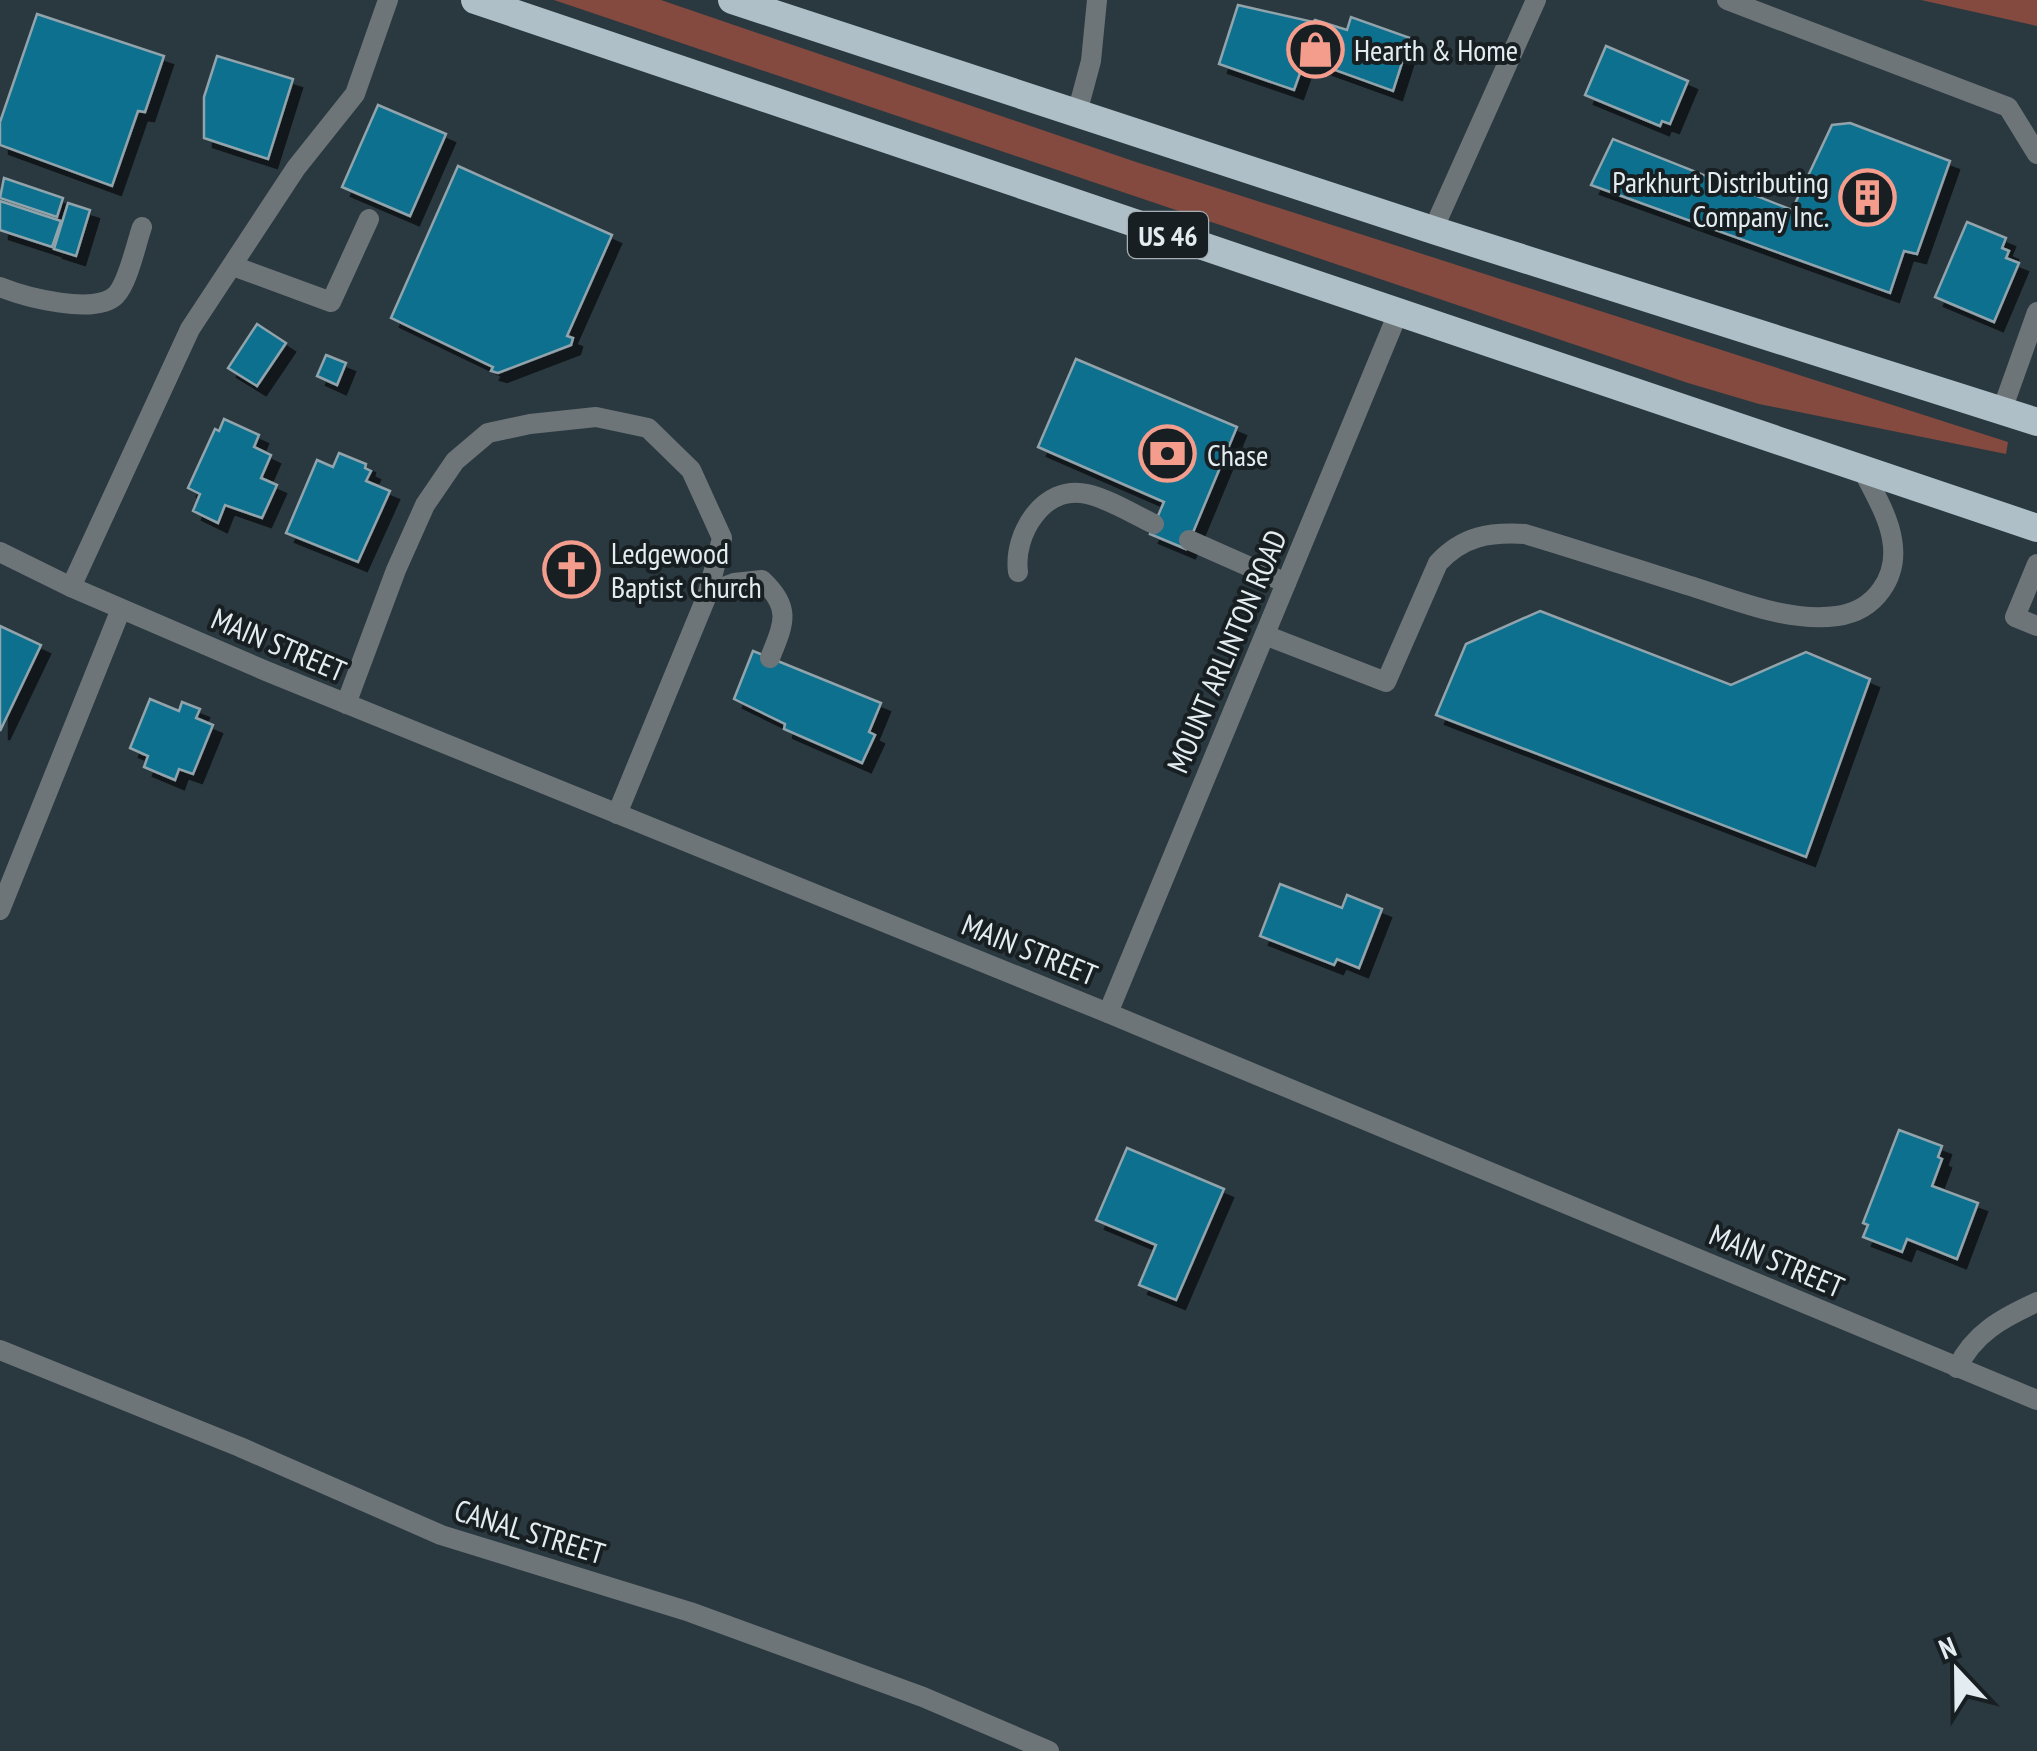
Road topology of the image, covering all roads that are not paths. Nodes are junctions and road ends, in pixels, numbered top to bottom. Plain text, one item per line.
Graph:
1 (388, 0) edge
2 (475, 0) edge
3 (732, 0) edge
4 (1097, 0) edge
5 (1536, 0) edge
6 (1728, 0) edge
7 (1077, 113) junction
8 (2037, 154) edge
9 (369, 219) dead end
10 (142, 227) dead end
11 (1433, 230) junction
12 (233, 266) junction
13 (0, 287) edge
14 (2037, 312) edge
15 (1398, 313) junction
16 (2002, 410) junction
17 (2037, 422) edge
18 (1862, 468) junction
19 (1154, 524) dead end
20 (2037, 528) edge
21 (1189, 540) dead end
22 (0, 552) edge
23 (2037, 564) edge
24 (1018, 572) dead end
25 (1286, 583) junction
26 (71, 587) junction
27 (704, 601) junction
28 (120, 609) junction
29 (2037, 626) edge
30 (1265, 635) junction
31 (770, 658) dead end
32 (346, 704) junction
33 (617, 814) junction
34 (0, 910) edge
35 (1108, 1013) junction
36 (2037, 1302) edge
37 (0, 1350) edge
38 (1957, 1368) junction
39 (2037, 1400) edge
40 (1049, 1751) edge

1 - 12 street
2 - 15 highway, US 46
3 - 7 highway
4 - 7 street
5 - 11 street
6 - 8 street
7 - 11 highway
9 - 12 street
10 - 13 street
11 - 16 highway
12 - 26 street
14 - 16 street
15 - 18 highway, US 46
15 - 25 street, MOUNT ARLINTON ROAD
16 - 17 highway
18 - 20 highway, US 46
18 - 30 street
19 - 24 street
21 - 25 street
22 - 26 street, MAIN STREET
23 - 29 street
25 - 30 street, MOUNT ARLINTON ROAD
26 - 28 street, MAIN STREET
27 - 31 street
27 - 32 street
27 - 33 street
28 - 32 street, MAIN STREET
28 - 34 street
30 - 35 street, MOUNT ARLINTON ROAD
32 - 33 street, MAIN STREET
33 - 35 street, MAIN STREET
35 - 38 street, MAIN STREET
36 - 38 street
37 - 40 street, CANAL STREET
38 - 39 street, MAIN STREET

